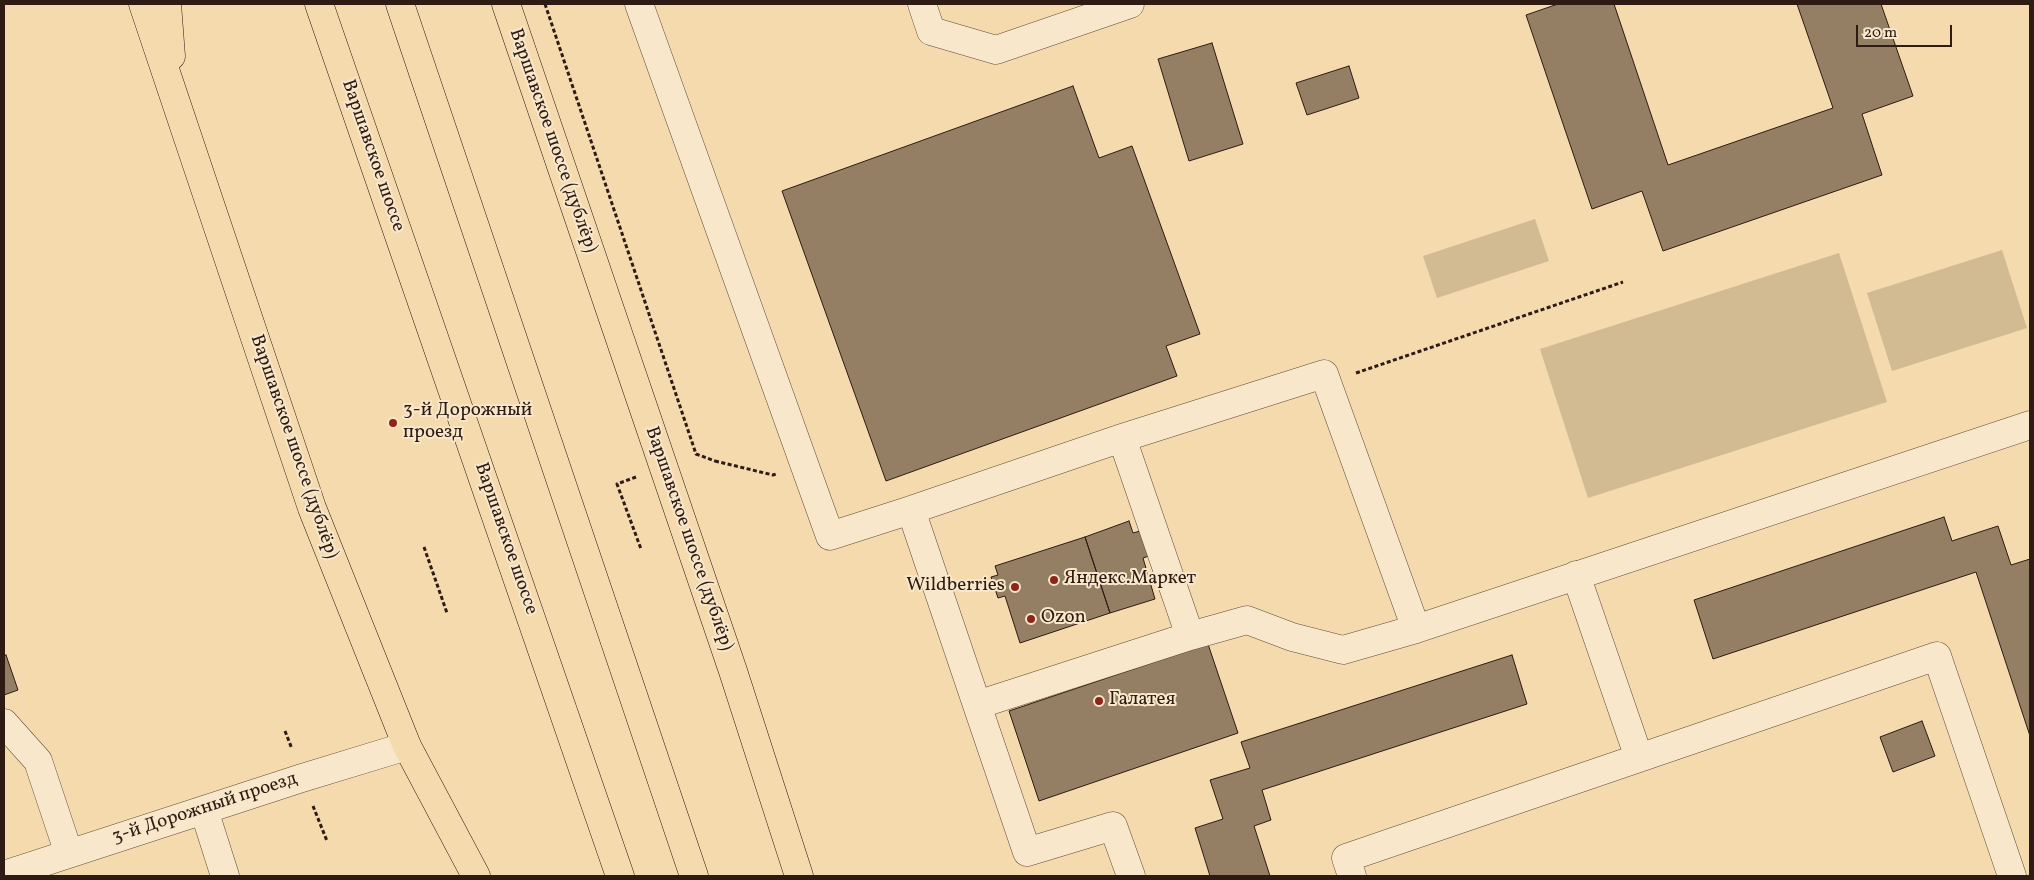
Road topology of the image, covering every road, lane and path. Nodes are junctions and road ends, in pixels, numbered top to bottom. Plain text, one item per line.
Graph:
1 (143, 4) edge
2 (167, 4) edge
3 (319, 4) edge
4 (400, 4) edge
5 (506, 4) edge
6 (545, 4) edge
7 (639, 4) edge
8 (922, 4) edge
9 (1130, 4) edge
10 (173, 95) junction
11 (1623, 282) dead end
12 (1327, 383) junction
13 (2030, 424) edge
14 (1122, 438) junction
15 (773, 475) dead end
16 (618, 484) dead end
17 (911, 510) junction
18 (424, 548) dead end
19 (642, 548) dead end
20 (1576, 575) junction
21 (447, 613) dead end
22 (1416, 629) junction
23 (1190, 636) junction
24 (977, 705) junction
25 (4, 723) edge
26 (407, 746) junction
27 (1638, 758) junction
28 (204, 810) junction
29 (69, 854) junction
30 (4, 875) edge
31 (226, 876) edge
32 (476, 876) edge
33 (620, 876) edge
34 (694, 876) edge
35 (798, 876) edge
36 (1131, 876) edge
37 (1352, 876) edge
38 (2012, 876) edge

1 - 10 main road, Варшавское шоссе (дублёр)
2 - 10 main road
3 - 33 main road, Варшавское шоссе
4 - 34 main road
5 - 35 main road, Варшавское шоссе (дублёр)
6 - 15 path
7 - 17 street
8 - 9 street
10 - 26 main road, Варшавское шоссе (дублёр)
11 - 12 path
12 - 14 street
12 - 22 street
13 - 20 street
14 - 17 street
14 - 23 street
16 - 19 path
17 - 24 street
18 - 21 path
20 - 22 street
20 - 27 street
22 - 23 street
23 - 24 street
24 - 36 street
25 - 29 street
26 - 28 street, 3-й Дорожный проезд
26 - 32 main road, Варшавское шоссе (дублёр)
27 - 37 street
27 - 38 street
28 - 29 street, 3-й Дорожный проезд
28 - 31 street
29 - 30 street, 3-й Дорожный проезд

